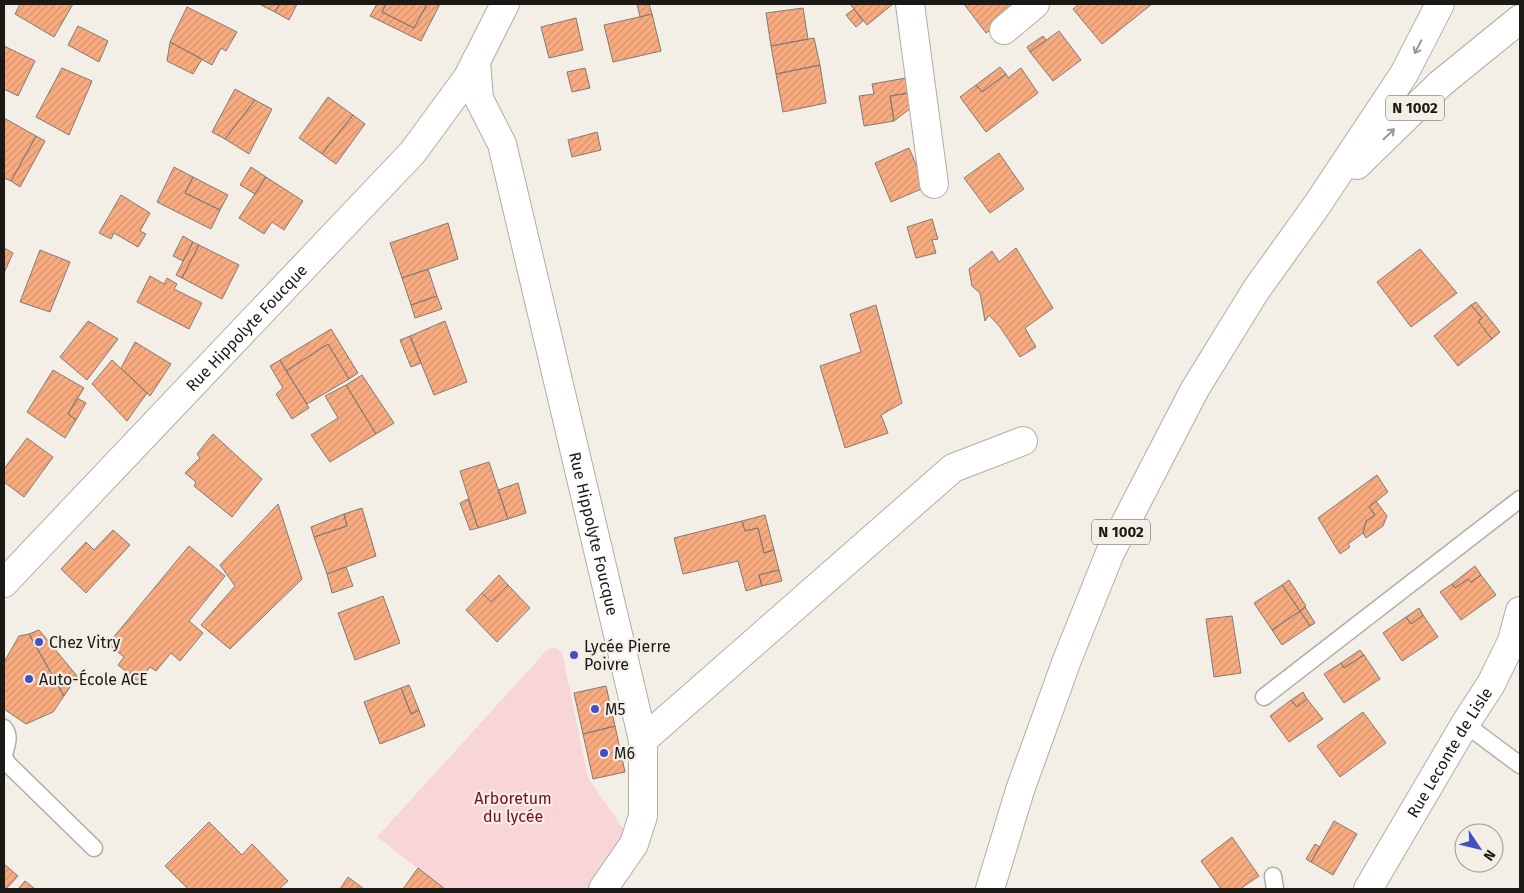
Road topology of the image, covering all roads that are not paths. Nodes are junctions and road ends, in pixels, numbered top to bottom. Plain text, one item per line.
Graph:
1 (505, 4) edge
2 (910, 4) edge
3 (1035, 4) edge
4 (1440, 4) edge
5 (1520, 19) edge
6 (1004, 30) dead end
7 (476, 61) junction
8 (934, 184) dead end
9 (1317, 205) junction
10 (1023, 441) dead end
11 (1520, 499) edge
12 (4, 583) edge
13 (1520, 611) edge
14 (1264, 697) dead end
15 (1465, 724) junction
16 (4, 728) edge
17 (643, 740) junction
18 (4, 756) edge
19 (1520, 765) edge
20 (94, 848) dead end
21 (603, 889) edge
22 (990, 889) edge
23 (1368, 889) edge

1 - 7 street, Rue Hippolyte Foucque
2 - 8 street
3 - 6 street
4 -> 9 street, N 1002
9 -> 5 street, N 1002
7 - 12 street, Rue Hippolyte Foucque
7 - 17 street, Rue Hippolyte Foucque
9 - 22 street, N 1002
10 - 17 street
11 - 14 lane
13 - 15 street, Rue Leconte de Lisle
15 - 19 lane
15 - 23 street, Rue Leconte de Lisle
16 - 18 lane
17 - 21 street, Rue Hippolyte Foucque
18 - 20 lane

